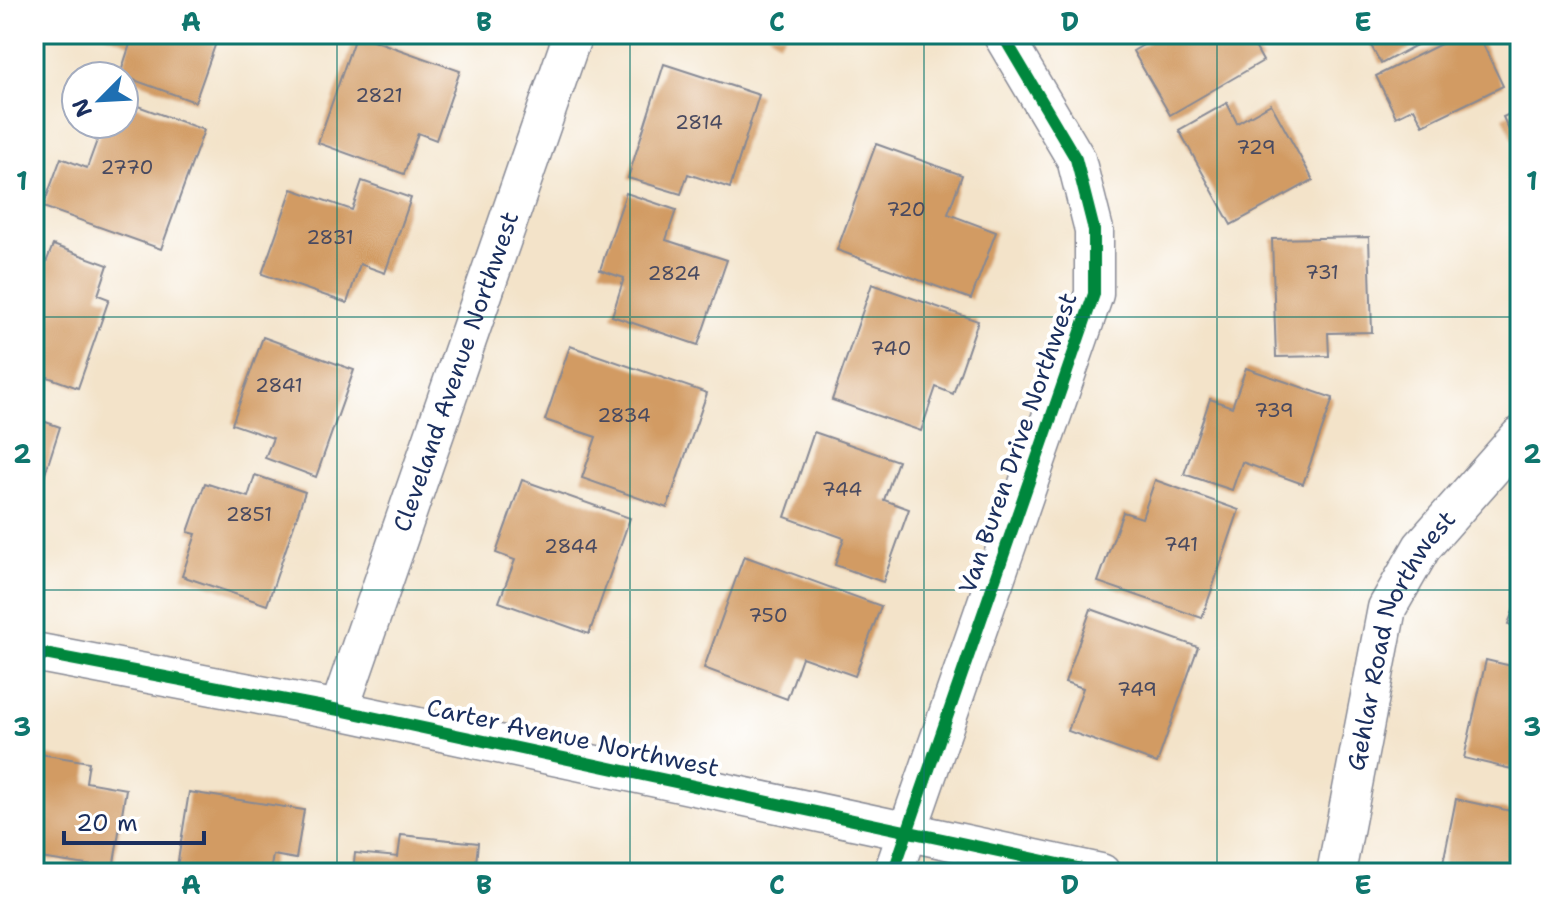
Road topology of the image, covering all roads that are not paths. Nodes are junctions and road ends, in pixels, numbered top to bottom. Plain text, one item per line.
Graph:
1 (573, 34) edge
2 (1002, 34) edge
3 (1520, 436) edge
4 (34, 652) edge
5 (339, 710) junction
6 (907, 833) junction
7 (893, 873) edge
8 (1101, 873) edge
9 (1336, 873) edge

1 - 5 street, Cleveland Avenue Northwest
2 - 6 street, Van Buren Drive Northwest
3 - 9 street, Gehlar Road Northwest
4 - 5 street, Carter Avenue Northwest
5 - 6 street, Carter Avenue Northwest
6 - 7 street, Van Buren Drive Northwest
6 - 8 street, Carter Avenue Northwest

